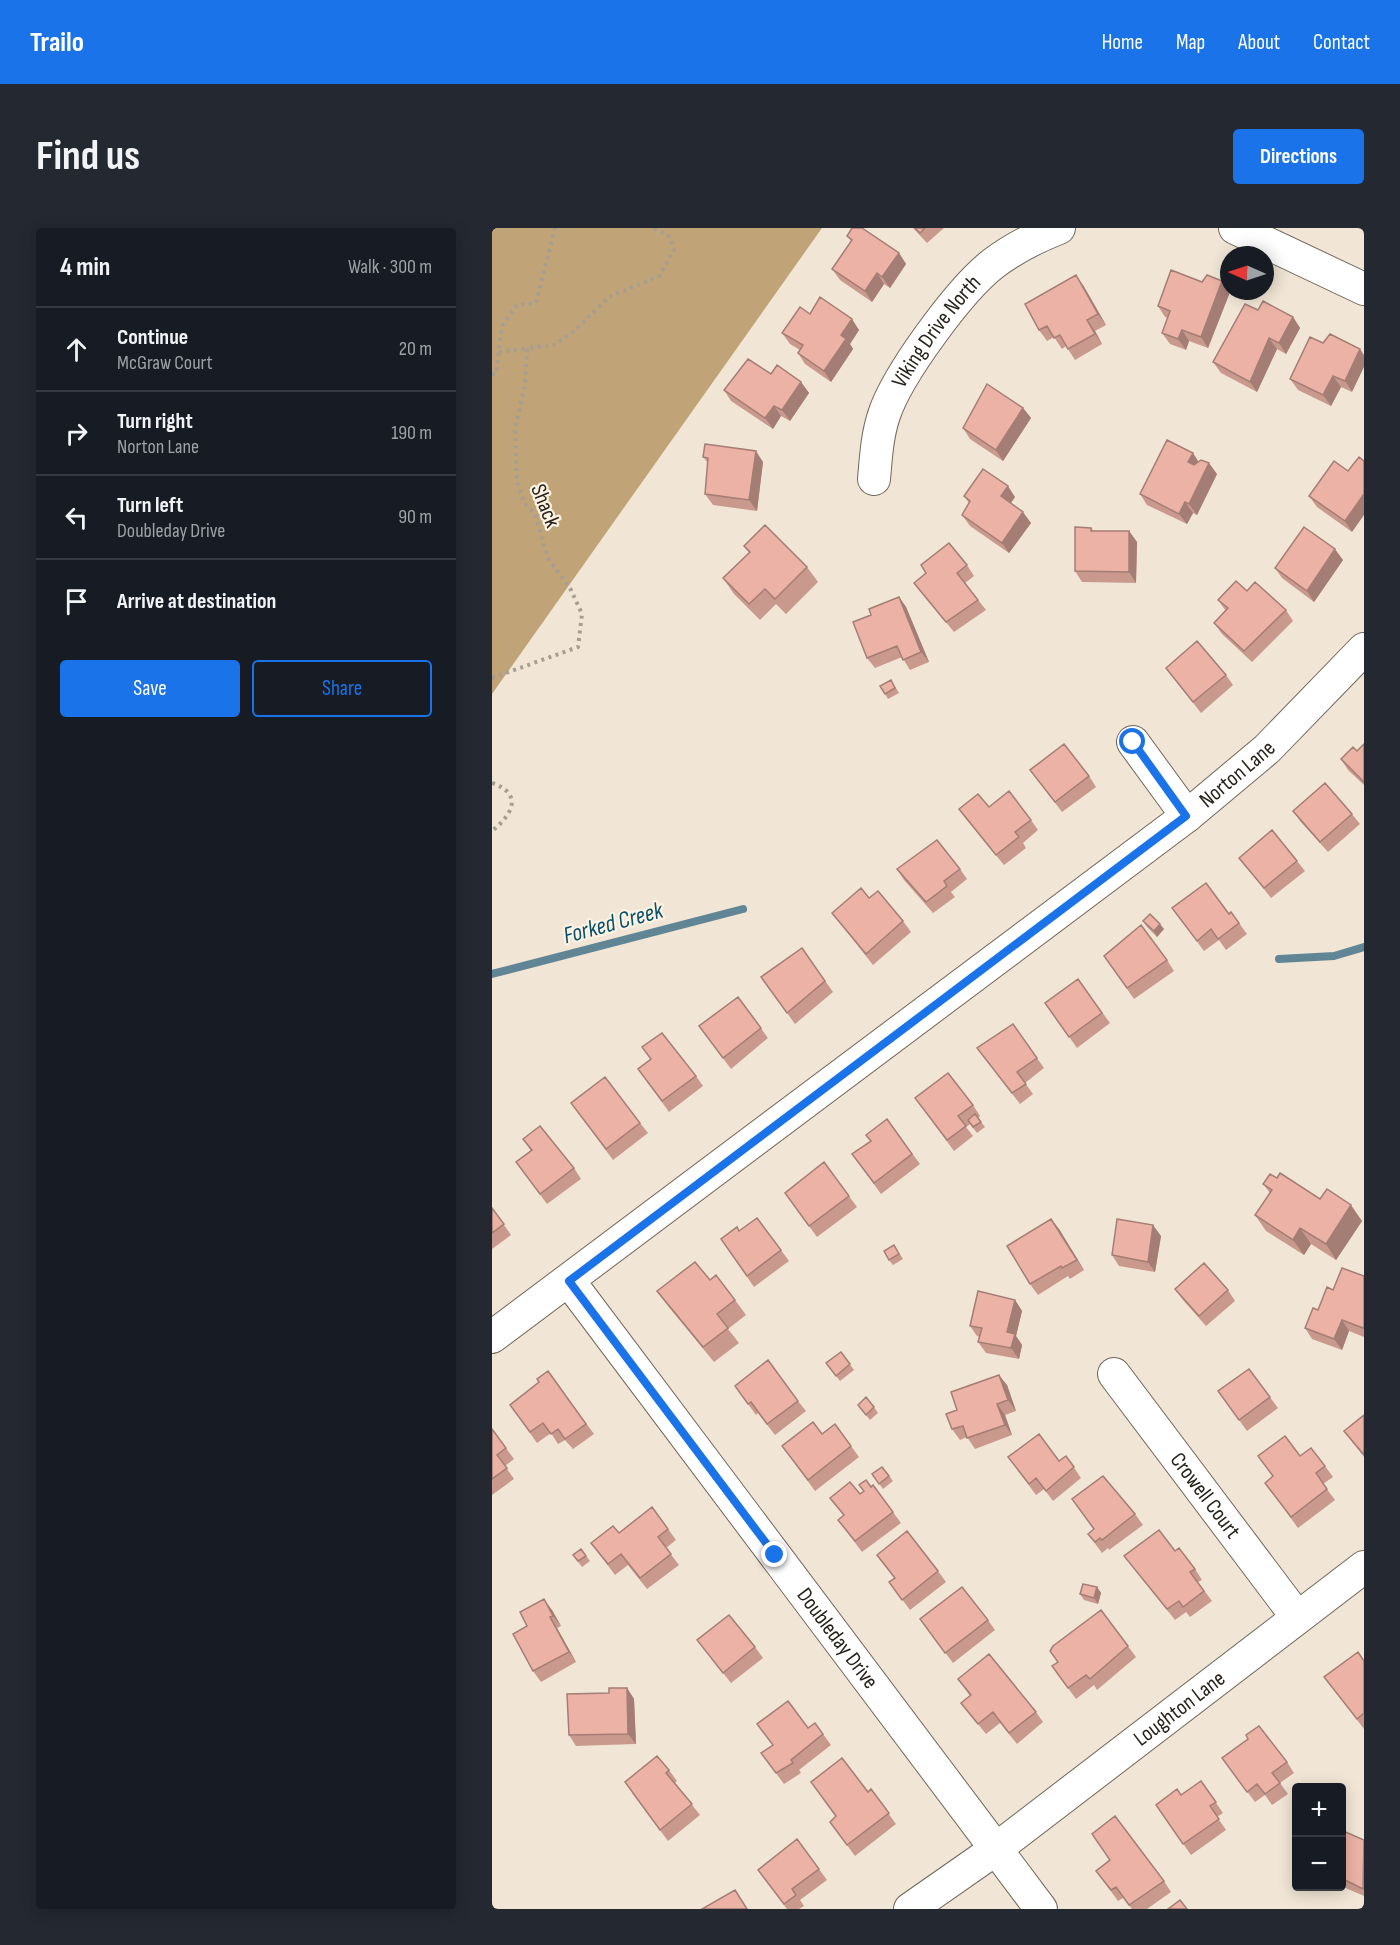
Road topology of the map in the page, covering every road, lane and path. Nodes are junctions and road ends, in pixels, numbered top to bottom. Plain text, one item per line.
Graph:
1 (555, 228) edge
2 (654, 228) edge
3 (1059, 228) edge
4 (1235, 228) edge
5 (1364, 289) edge
6 (527, 348) junction
7 (499, 352) junction
8 (492, 374) edge
9 (874, 479) dead end
10 (1364, 649) edge
11 (492, 678) edge
12 (1133, 742) dead end
13 (492, 783) edge
14 (1186, 816) junction
15 (492, 831) edge
16 (569, 1281) junction
17 (492, 1337) edge
18 (1114, 1374) dead end
19 (1364, 1567) edge
20 (1297, 1617) junction
21 (996, 1849) junction
22 (910, 1909) edge
23 (1041, 1909) edge

1 - 7 path
2 - 6 path
3 - 9 street, Viking Drive North
4 - 5 street
6 - 7 path
6 - 11 path, Shack
7 - 8 path
10 - 14 street, Norton Lane
12 - 14 street
13 - 15 path
14 - 16 street, Norton Lane
16 - 17 street, Norton Lane
16 - 21 street, Doubleday Drive
18 - 20 street, Crowell Court
19 - 20 street, Loughton Lane
20 - 21 street, Loughton Lane
21 - 22 street, Loughton Lane
21 - 23 street, Doubleday Drive

